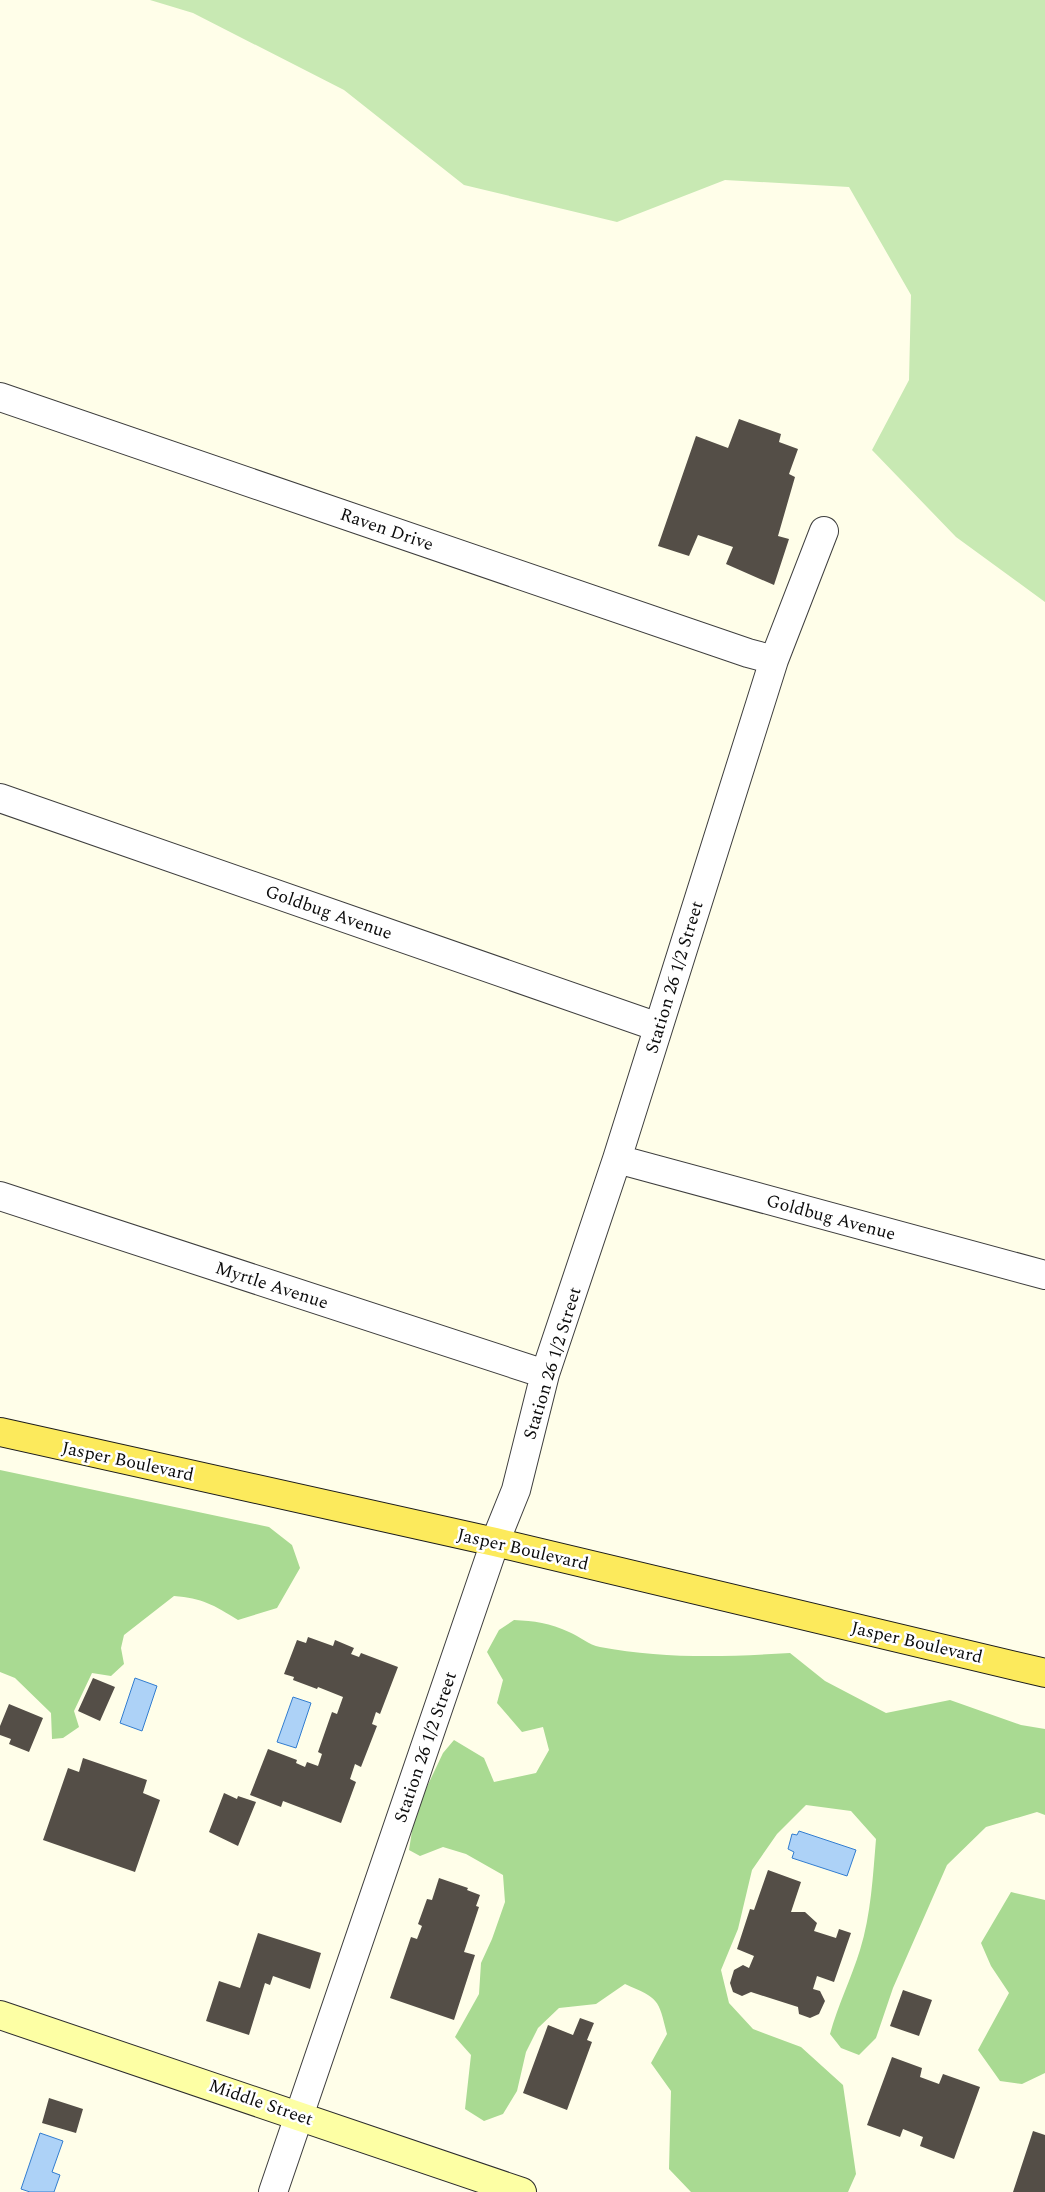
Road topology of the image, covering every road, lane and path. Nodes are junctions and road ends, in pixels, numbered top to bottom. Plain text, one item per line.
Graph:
1 (0, 397) edge
2 (824, 531) dead end
3 (774, 660) junction
4 (0, 798) edge
5 (658, 1026) junction
6 (617, 1159) junction
7 (0, 1196) edge
8 (1045, 1275) edge
9 (545, 1374) junction
10 (0, 1432) edge
11 (495, 1542) junction
12 (1045, 1672) edge
13 (0, 2015) edge
14 (298, 2115) junction
15 (273, 2192) edge
16 (522, 2192) edge

1 - 3 street, Raven Drive
2 - 3 street, Station 26 1/2 Street
3 - 5 street, Station 26 1/2 Street
4 - 5 street, Goldbug Avenue
5 - 6 street, Station 26 1/2 Street
6 - 8 street, Goldbug Avenue
6 - 9 street, Station 26 1/2 Street
7 - 9 street, Myrtle Avenue
9 - 11 street, Station 26 1/2 Street
10 - 11 main road, Jasper Boulevard
11 - 12 main road, Jasper Boulevard
11 - 14 street, Station 26 1/2 Street
13 - 14 street, Middle Street
14 - 15 street, Station 26 1/2 Street
14 - 16 street, Middle Street

